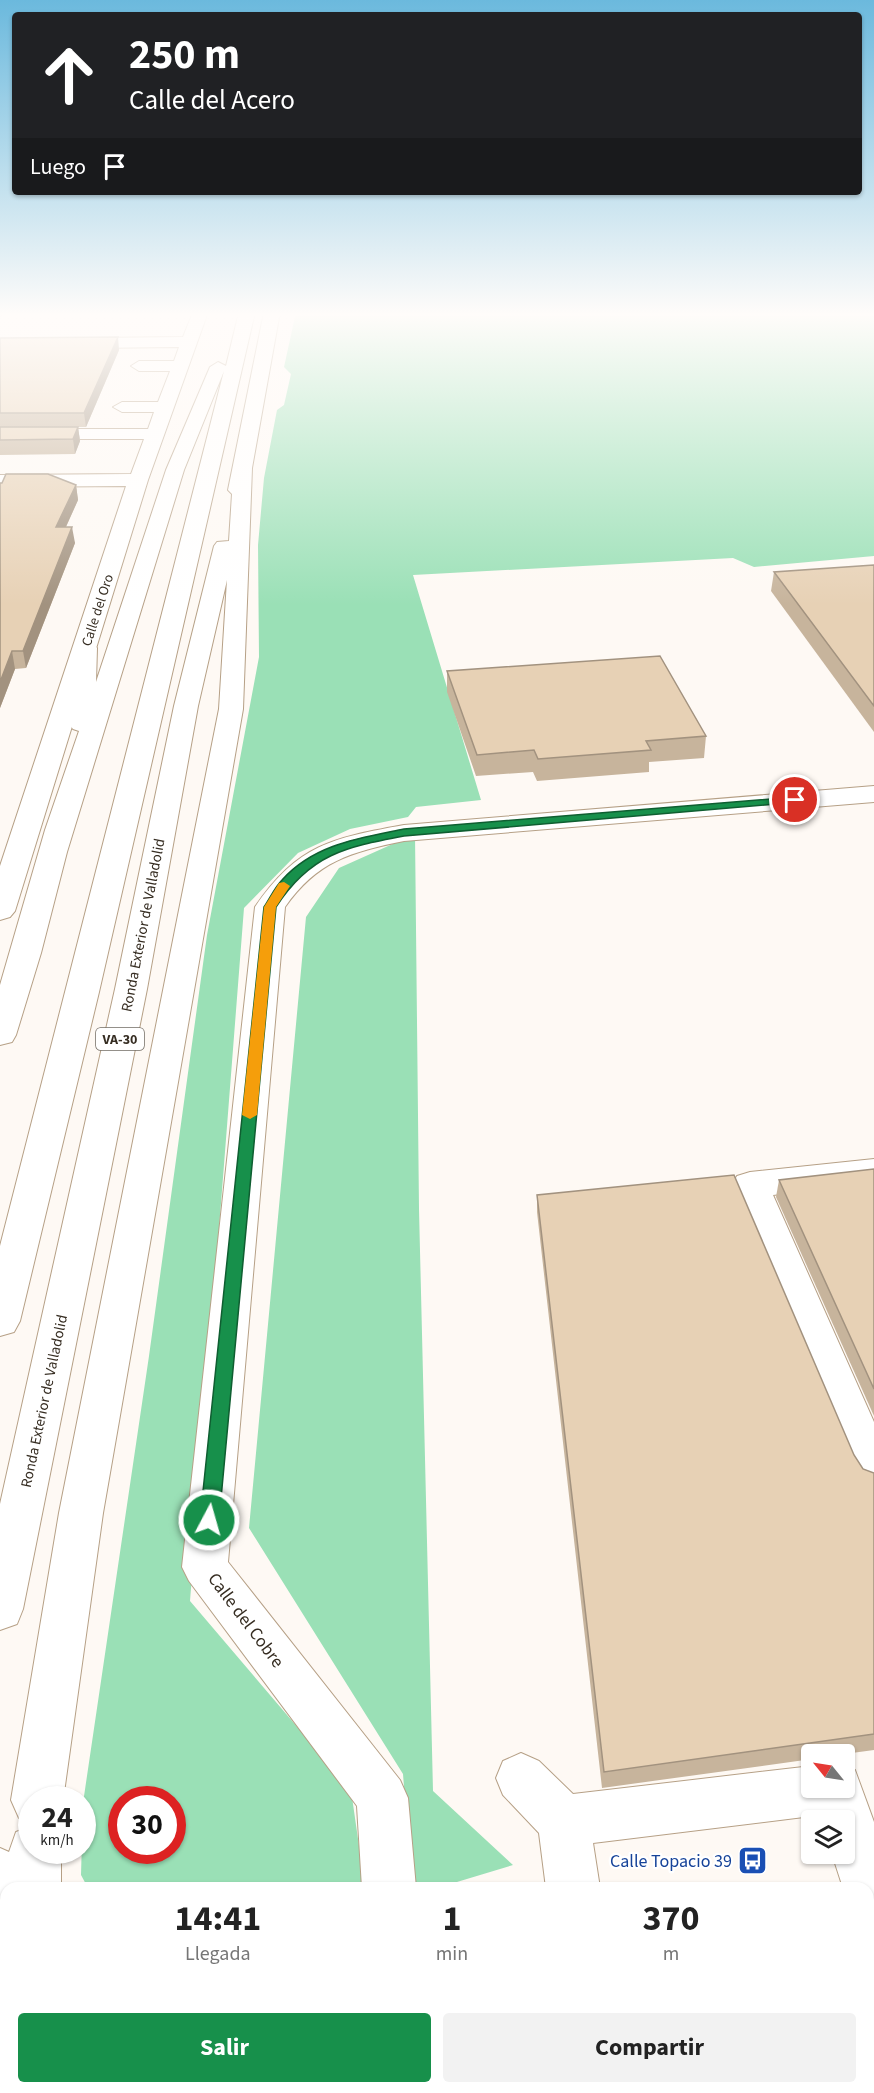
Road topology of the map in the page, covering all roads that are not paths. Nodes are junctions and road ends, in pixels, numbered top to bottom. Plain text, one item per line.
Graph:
1 (165, 410) edge
2 (200, 410) edge
3 (223, 410) edge
4 (254, 410) edge
5 (0, 434) edge
6 (156, 434) junction
7 (243, 469) junction
8 (139, 480) junction
9 (0, 481) edge
10 (81, 481) junction
11 (85, 648) junction
12 (874, 794) edge
13 (54, 851) junction
14 (0, 911) edge
15 (0, 1035) edge
16 (874, 1171) edge
17 (0, 1321) edge
18 (874, 1471) edge
19 (0, 1609) edge
20 (521, 1778) dead end
21 (39, 1786) edge
22 (563, 1821) junction
23 (35, 1864) edge
24 (34, 1882) edge
25 (388, 1882) edge
26 (572, 1882) edge
27 (868, 1882) edge

1 - 6 main road, Calle del Oro
2 - 13 main road
3 - 17 main road, VA-30
4 - 7 main road, Ronda Exterior de Valladolid / VA-30
5 - 6 main road
6 - 8 main road, Calle del Oro
7 - 19 main road, Ronda Exterior de Valladolid / VA-30
7 - 21 main road
8 - 10 main road
8 - 10 main road
8 - 11 main road, Calle del Oro
9 - 10 main road
11 - 13 main road
11 - 14 main road, Calle del Oro
12 - 25 main road, Calle del Cobre
13 - 15 main road
16 - 18 main road
20 - 22 main road
22 - 26 main road
22 - 27 main road
23 - 24 main road

